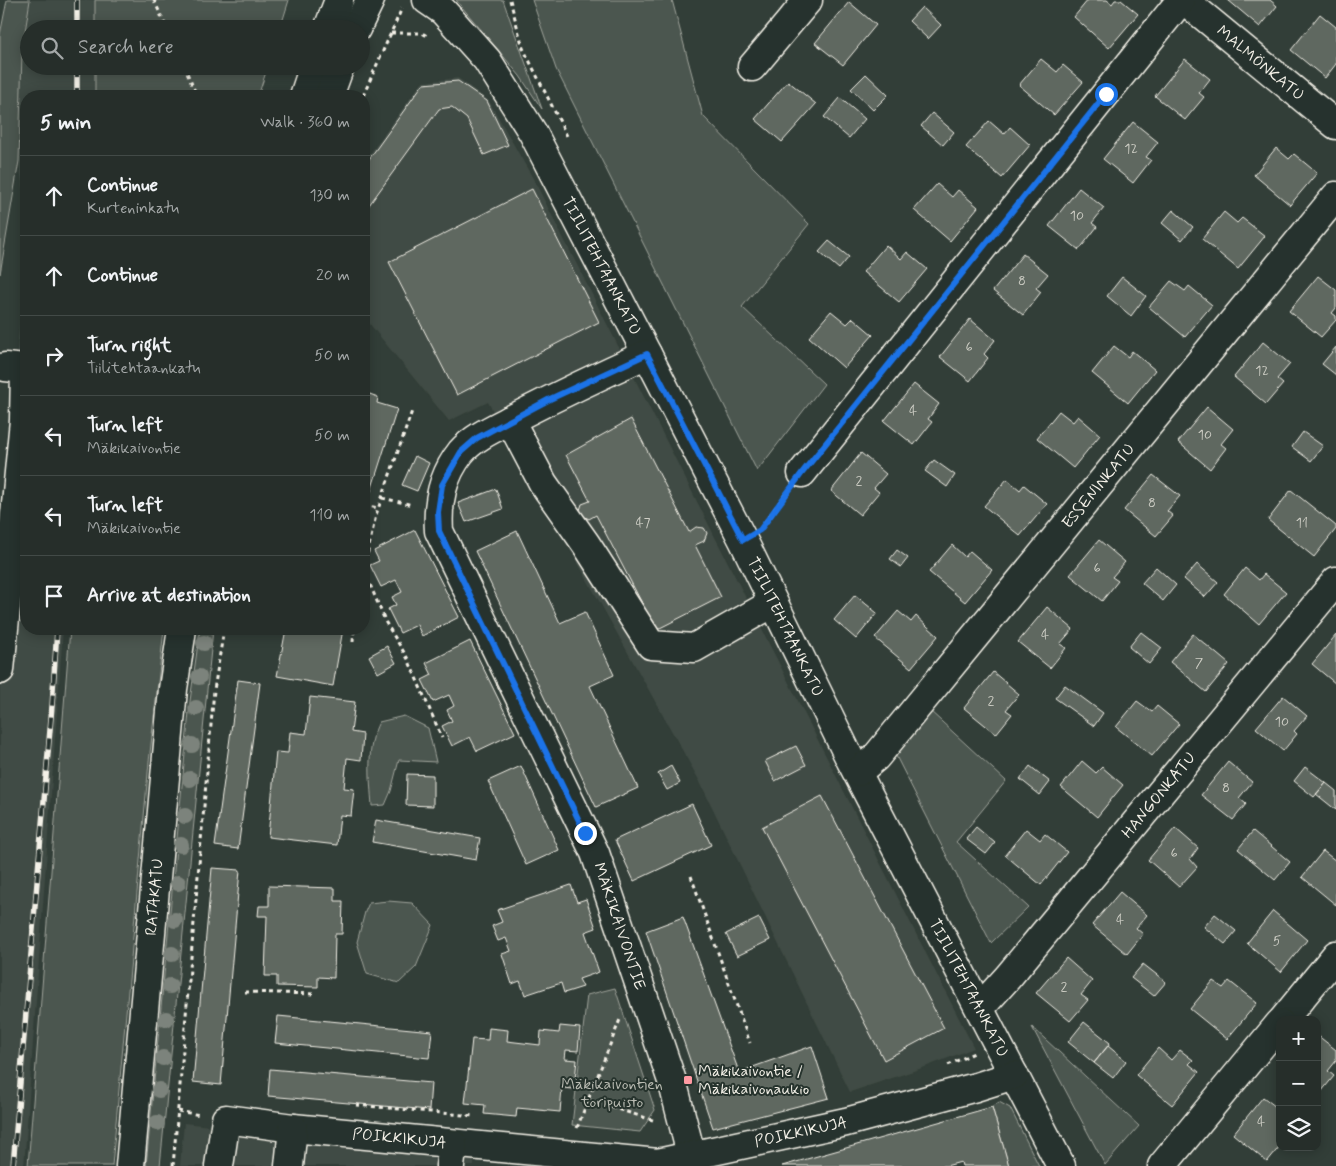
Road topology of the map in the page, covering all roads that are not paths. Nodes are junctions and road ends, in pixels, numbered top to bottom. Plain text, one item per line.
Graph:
1 (339, 0) edge
2 (370, 0) edge
3 (427, 0) edge
4 (808, 0) edge
5 (1183, 0) edge
6 (331, 20) edge
7 (360, 20) edge
8 (752, 67) dead end
9 (311, 75) edge
10 (337, 75) edge
11 (306, 90) edge
12 (331, 90) edge
13 (1336, 125) edge
14 (1336, 196) edge
15 (647, 354) junction
16 (5, 367) dead end
17 (20, 368) edge
18 (510, 420) junction
19 (20, 462) edge
20 (802, 473) road end
21 (1336, 581) edge
22 (773, 603) junction
23 (181, 635) edge
24 (0, 670) edge
25 (858, 772) junction
26 (1336, 954) edge
27 (980, 1008) junction
28 (1285, 1016) edge
29 (1276, 1028) edge
30 (1014, 1076) junction
31 (293, 1128) junction
32 (452, 1155) edge
33 (693, 1161) edge
34 (130, 1166) edge
35 (219, 1166) edge
36 (289, 1166) edge
37 (1061, 1166) edge
38 (1162, 1166) edge

1 - 6 street
2 - 7 street
3 - 15 street, TIILITEHTAANKATU
4 - 8 street
5 - 13 street, MALMÖNKATU
5 - 20 street
9 - 11 street
10 - 12 street
14 - 25 street, ESSENINKATU
15 - 18 street, MÄKIKAIVONTIE
15 - 22 street, TIILITEHTAANKATU
16 - 17 street
18 - 22 street
18 - 33 street, MÄKIKAIVONTIE
19 - 24 street
21 - 27 street, HANGONKATU
22 - 25 street, TIILITEHTAANKATU
23 - 34 street, RATAKATU
25 - 27 street, TIILITEHTAANKATU
26 - 28 street
27 - 30 street, TIILITEHTAANKATU
29 - 38 street
30 - 33 street, POIKKIKUJA
30 - 37 street, TIILITEHTAANKATU
31 - 32 street, POIKKIKUJA
31 - 35 street, POIKKIKUJA
31 - 36 street
32 - 33 street, POIKKIKUJA

